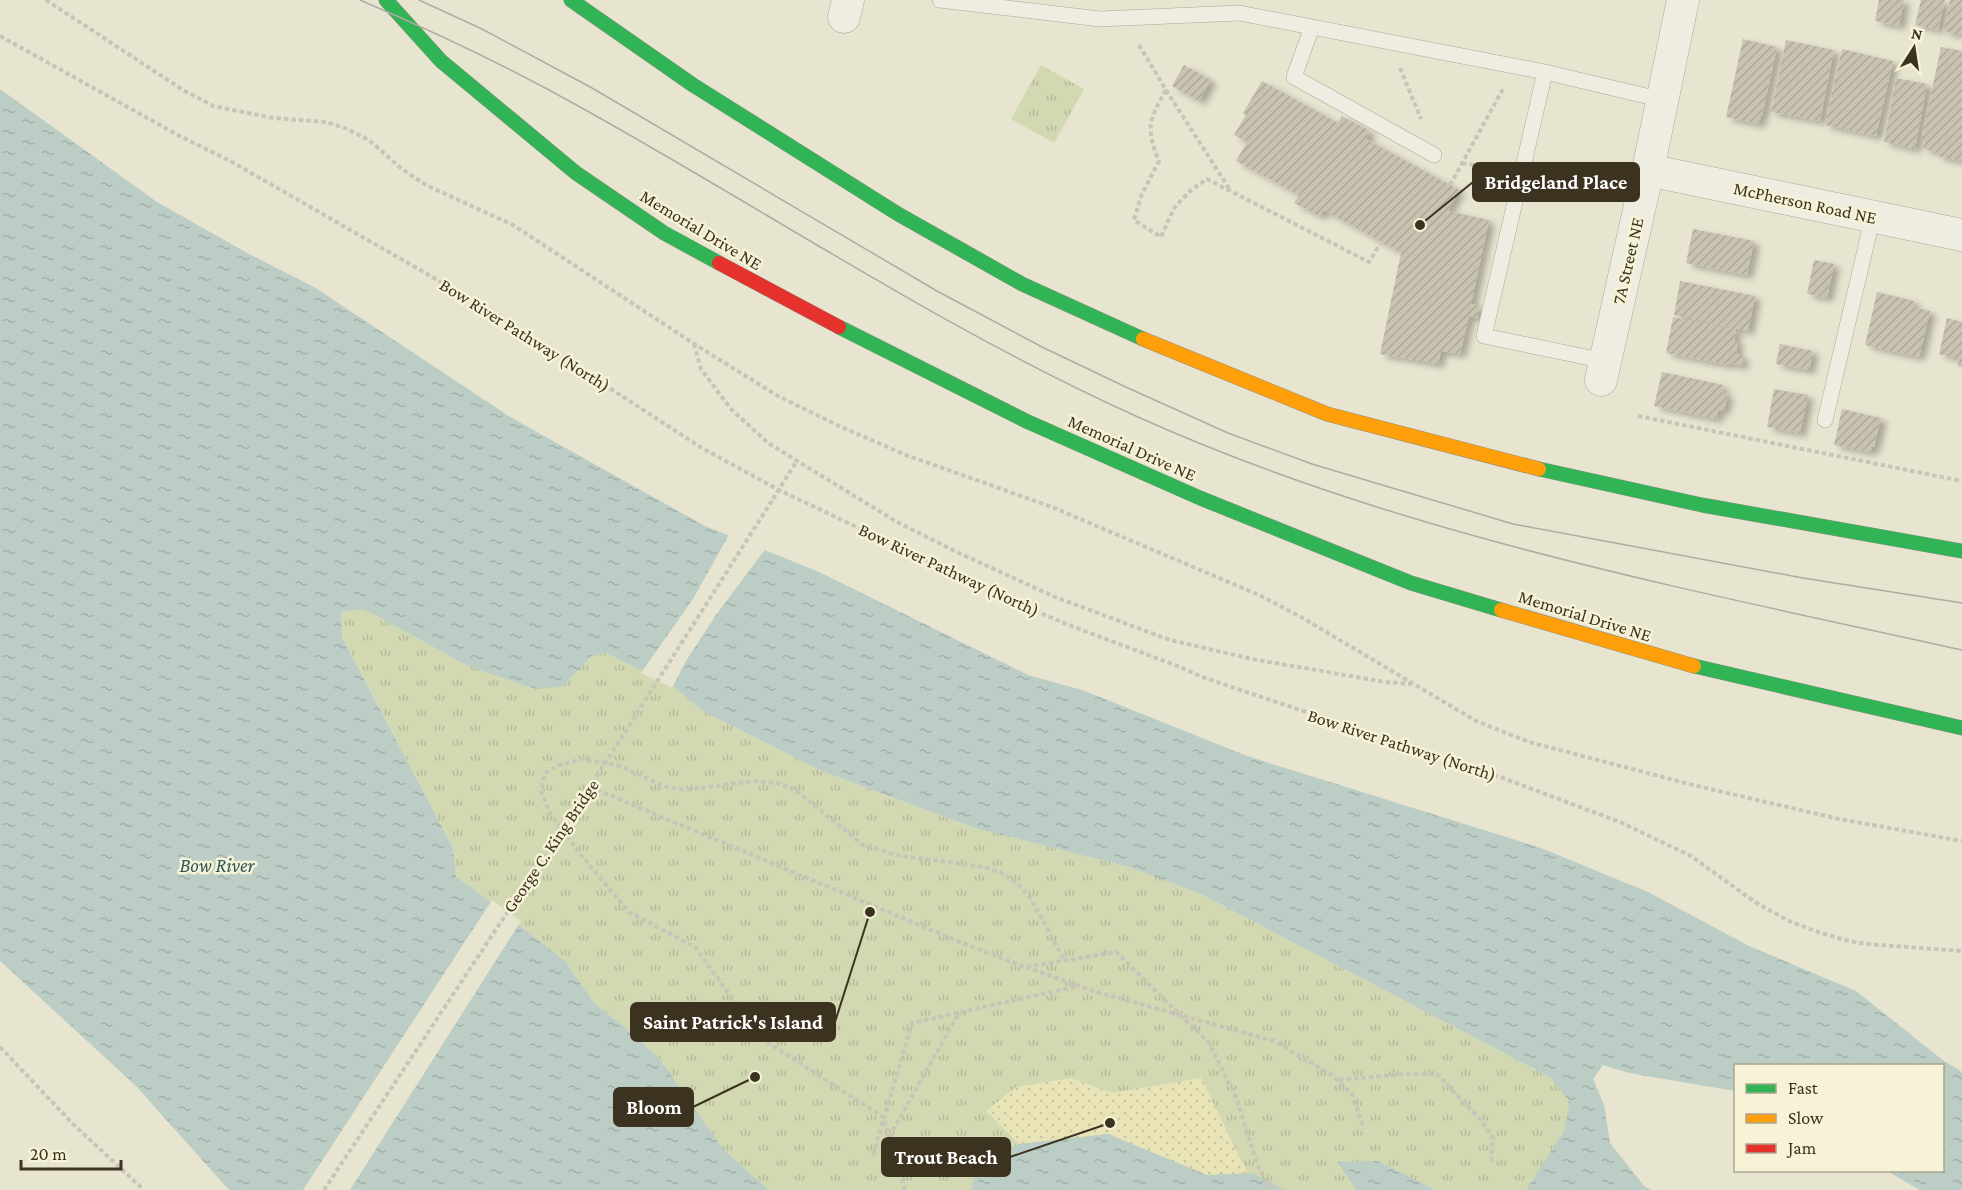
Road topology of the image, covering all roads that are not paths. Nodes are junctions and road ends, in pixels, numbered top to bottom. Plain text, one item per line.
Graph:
1 (386, 0) edge
2 (571, 0) edge
3 (940, 0) edge
4 (1683, 0) edge
5 (629, 23) dead end
6 (1312, 27) junction
7 (1545, 72) junction
8 (693, 85) junction
9 (1663, 100) junction
10 (1434, 155) road end
11 (1645, 183) junction
12 (1873, 216) junction
13 (1962, 235) edge
14 (1603, 371) joint
15 (1826, 420) dead end
16 (1962, 551) edge
17 (1962, 728) edge

1 - 17 highway, Memorial Drive NE
2 - 8 highway
3 - 6 lane
4 - 9 street, 7A Street NE
5 - 8 highway
6 - 7 lane
6 - 10 lane
7 - 9 lane
7 - 14 lane
8 - 16 highway
9 - 11 street, 7A Street NE
11 - 12 street, McPherson Road NE
11 - 14 street, 7A Street NE
12 - 13 street, McPherson Road NE
12 - 15 lane

